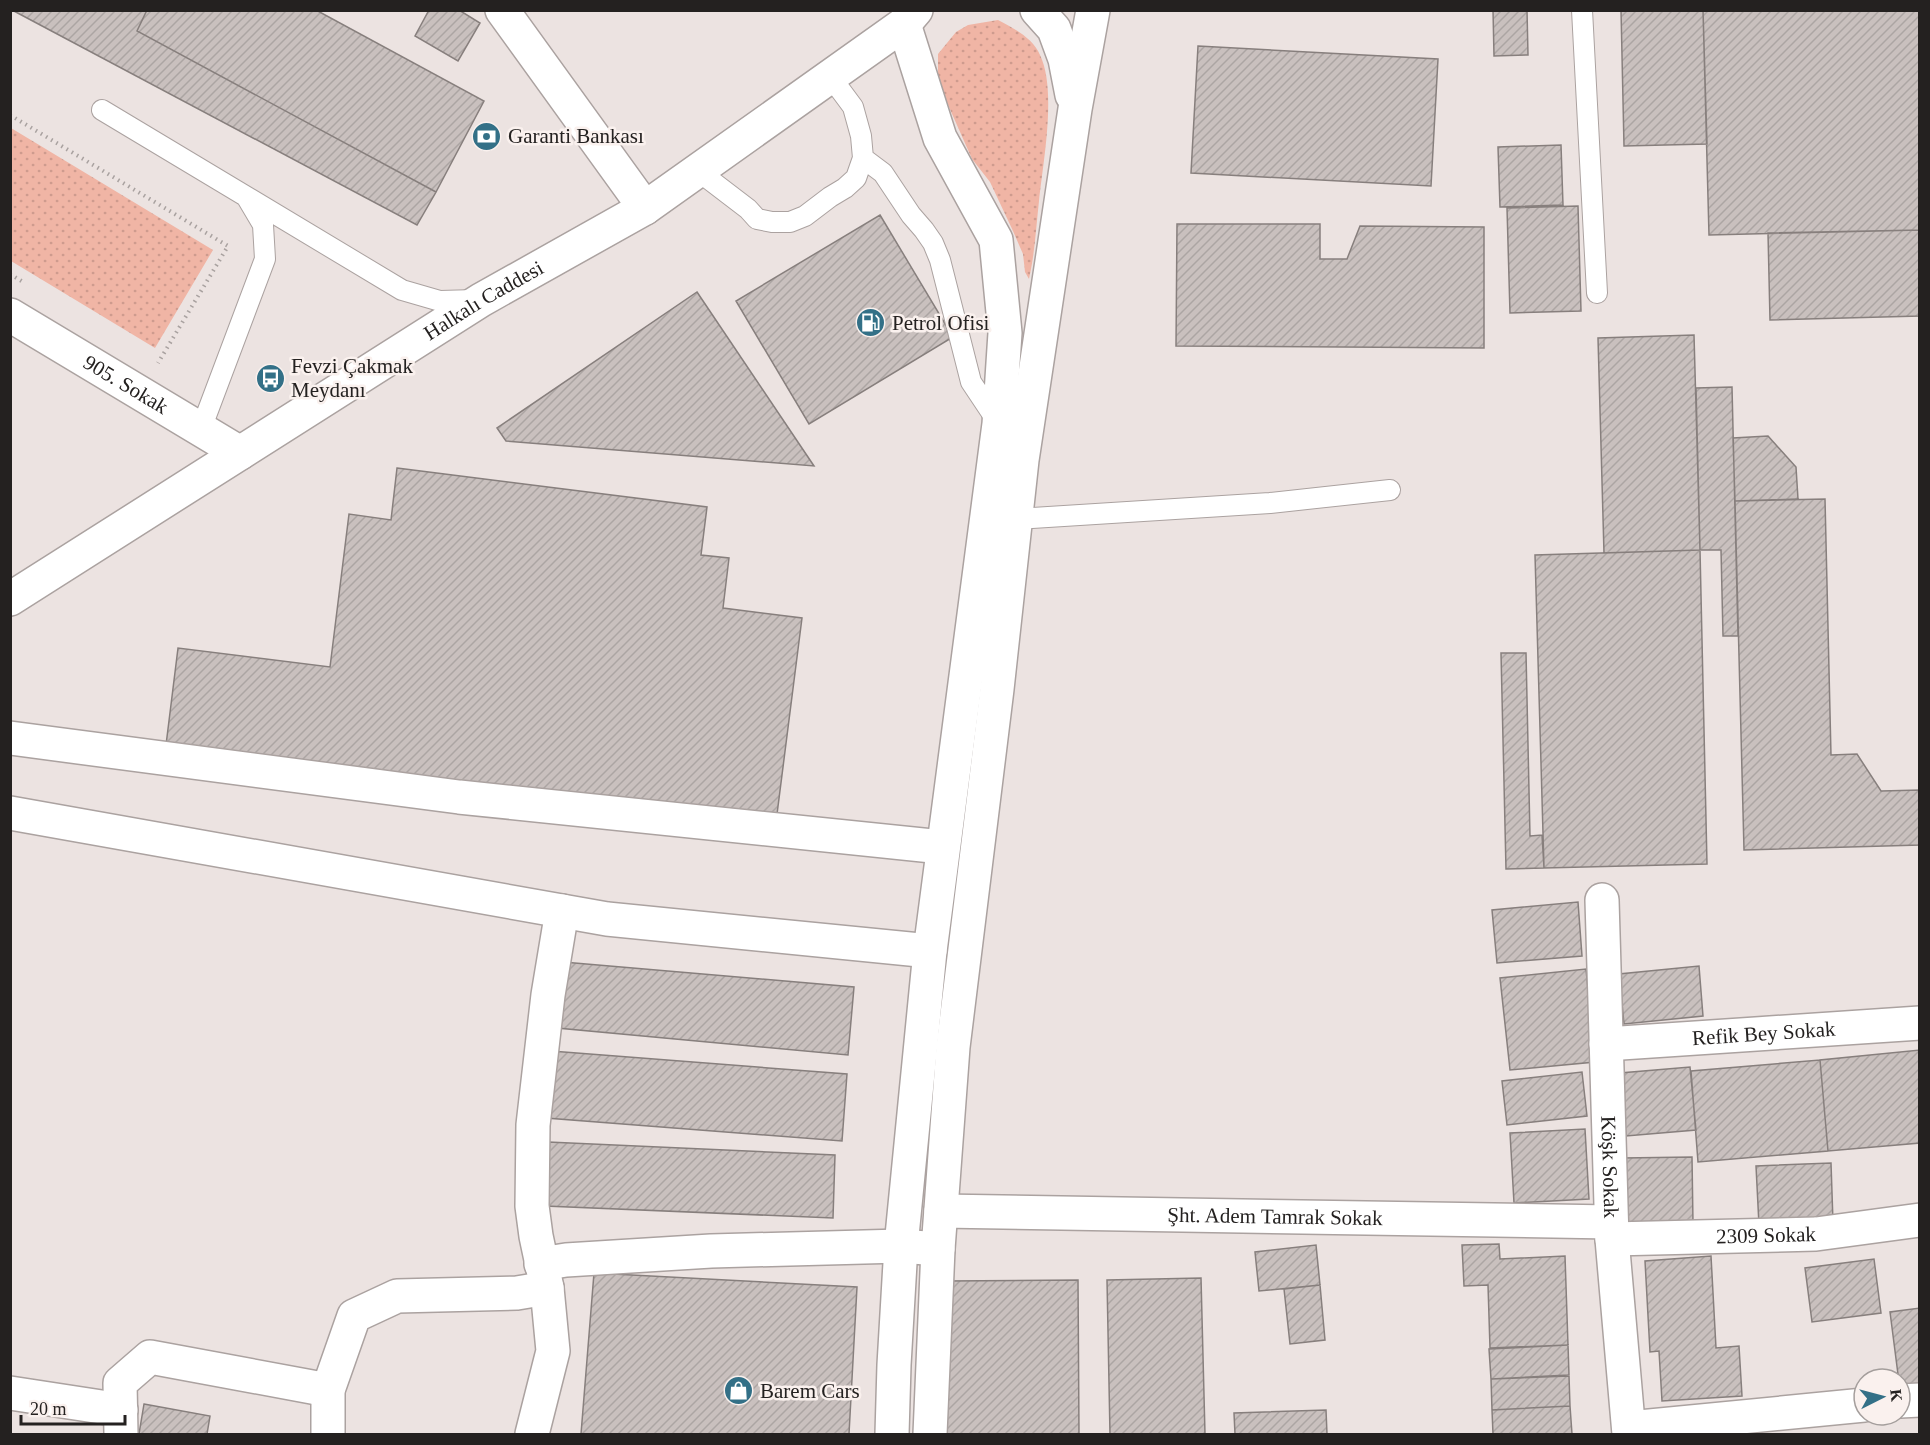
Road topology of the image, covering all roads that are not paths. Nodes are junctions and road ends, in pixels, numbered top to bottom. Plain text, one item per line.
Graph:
1 (502, 10) edge
2 (1037, 10) edge
3 (1093, 10) edge
4 (1582, 10) edge
5 (917, 15) edge
6 (830, 76) junction
7 (1075, 109) junction
8 (102, 110) dead end
9 (863, 158) junction
10 (697, 171) junction
11 (245, 196) junction
12 (645, 208) junction
13 (1597, 293) dead end
14 (481, 300) junction
15 (10, 315) edge
16 (999, 424) junction
17 (201, 429) junction
18 (240, 453) junction
19 (1390, 490) dead end
20 (1016, 519) junction
21 (10, 599) edge
22 (10, 738) edge
23 (10, 813) edge
24 (942, 847) junction
25 (1602, 900) dead end
26 (562, 911) junction
27 (930, 951) junction
28 (1920, 1023) edge
29 (1606, 1044) junction
30 (941, 1211) junction
31 (1920, 1220) edge
32 (1611, 1230) junction
33 (901, 1246) junction
34 (938, 1249) junction
35 (544, 1276) junction
36 (328, 1390) junction
37 (10, 1393) edge
38 (1852, 1406) edge
39 (121, 1422) edge
40 (1629, 1431) edge
41 (328, 1434) edge
42 (532, 1434) edge
43 (892, 1434) edge
44 (930, 1434) edge

1 - 12 street
2 - 7 street
3 - 7 street
4 - 13 lane
5 - 6 street, Halkalı Caddesi
5 - 16 street
6 - 9 lane
6 - 10 street, Halkalı Caddesi
7 - 20 street
8 - 11 lane
9 - 10 lane
9 - 16 lane
10 - 12 street, Halkalı Caddesi
11 - 14 lane
11 - 17 lane
12 - 14 street, Halkalı Caddesi
14 - 18 street, Halkalı Caddesi
15 - 17 street, 905. Sokak
16 - 24 street
17 - 18 street, 905. Sokak
18 - 21 street, Halkalı Caddesi
19 - 20 lane
20 - 30 street
22 - 24 street
23 - 26 street
24 - 27 street
25 - 29 street, Köşk Sokak
26 - 27 street
26 - 35 street
27 - 33 street
28 - 29 street, Refik Bey Sokak
29 - 32 street, Köşk Sokak
30 - 32 street, Şht. Adem Tamrak Sokak
30 - 34 street
31 - 32 street, 2309 Sokak
32 - 40 street, Köşk Sokak
33 - 34 street
33 - 35 street
33 - 43 street
34 - 44 street
35 - 36 street
35 - 42 street
36 - 39 street
36 - 41 street
37 - 39 street
38 - 40 street

